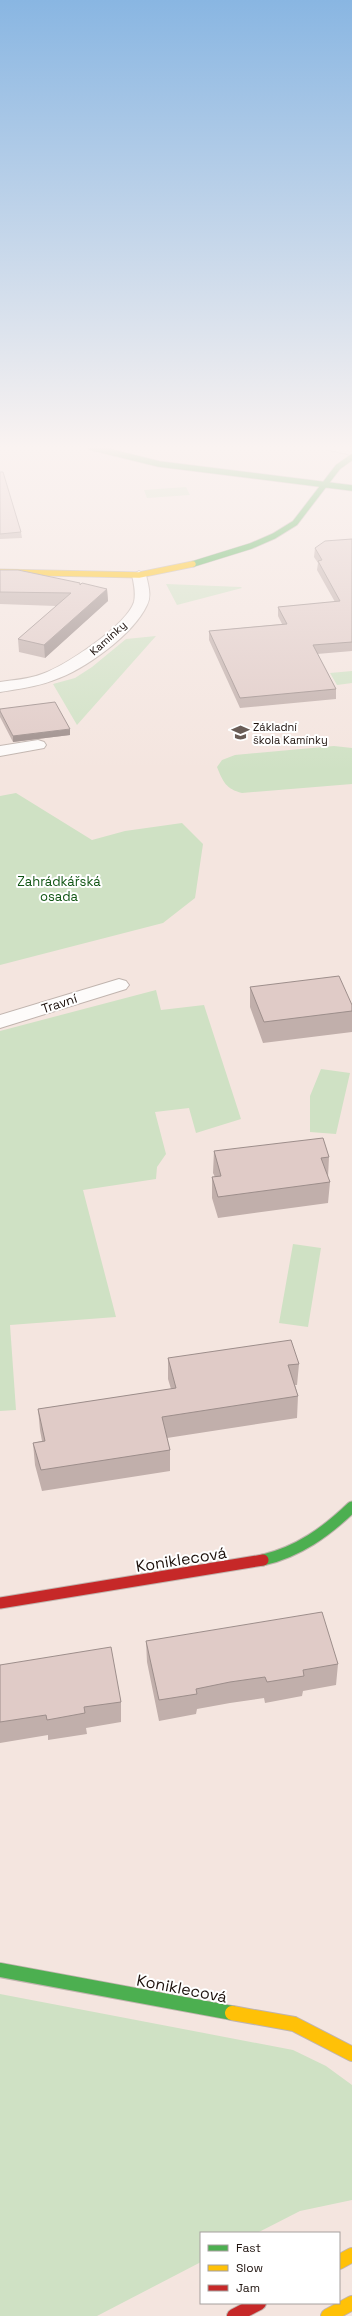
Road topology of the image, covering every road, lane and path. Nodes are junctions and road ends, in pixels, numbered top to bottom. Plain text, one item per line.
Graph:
1 (222, 555) edge
2 (0, 572) edge
3 (139, 575) junction
4 (0, 687) edge
5 (38, 745) dead end
6 (0, 751) edge
7 (119, 985) dead end
8 (0, 1022) edge
9 (352, 1507) edge
10 (0, 1603) edge
11 (0, 1970) edge
12 (352, 2054) edge
13 (352, 2255) edge
14 (340, 2261) edge
15 (352, 2303) edge
16 (257, 2304) edge
17 (234, 2316) edge
18 (328, 2316) edge

1 - 3 street
2 - 3 street
3 - 4 street, Kamínky
5 - 6 street
7 - 8 street, Travní
9 - 10 street, Koniklecová
11 - 12 street, Koniklecová
13 - 14 street
15 - 18 street
16 - 17 street

